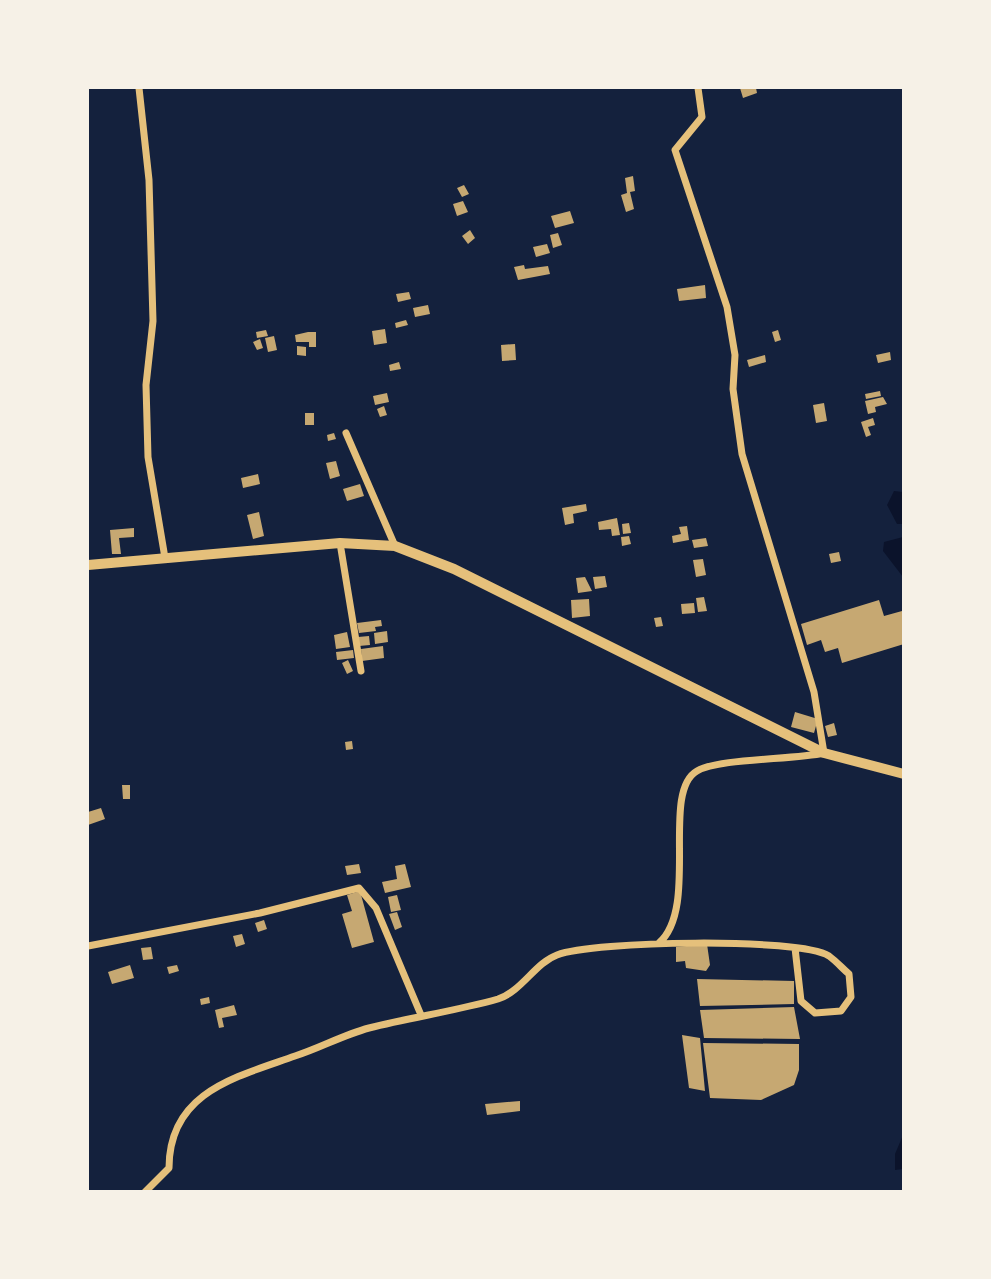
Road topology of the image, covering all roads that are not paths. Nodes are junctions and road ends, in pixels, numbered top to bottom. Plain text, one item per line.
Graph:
1 (139, 88) edge
2 (698, 88) edge
3 (346, 433) dead end
4 (340, 543) junction
5 (395, 546) junction
6 (165, 558) junction
7 (88, 565) edge
8 (361, 671) dead end
9 (824, 753) junction
10 (904, 774) edge
11 (659, 943) junction
12 (88, 946) edge
13 (795, 948) junction
14 (421, 1015) junction
15 (145, 1192) edge

1 - 6 street
2 - 9 street
3 - 5 street
4 - 5 main road
4 - 6 main road
4 - 8 street
5 - 9 main road
6 - 7 main road
9 - 10 main road
9 - 11 street
11 - 13 street
11 - 14 street
12 - 14 street
13 - 13 street
14 - 15 street

